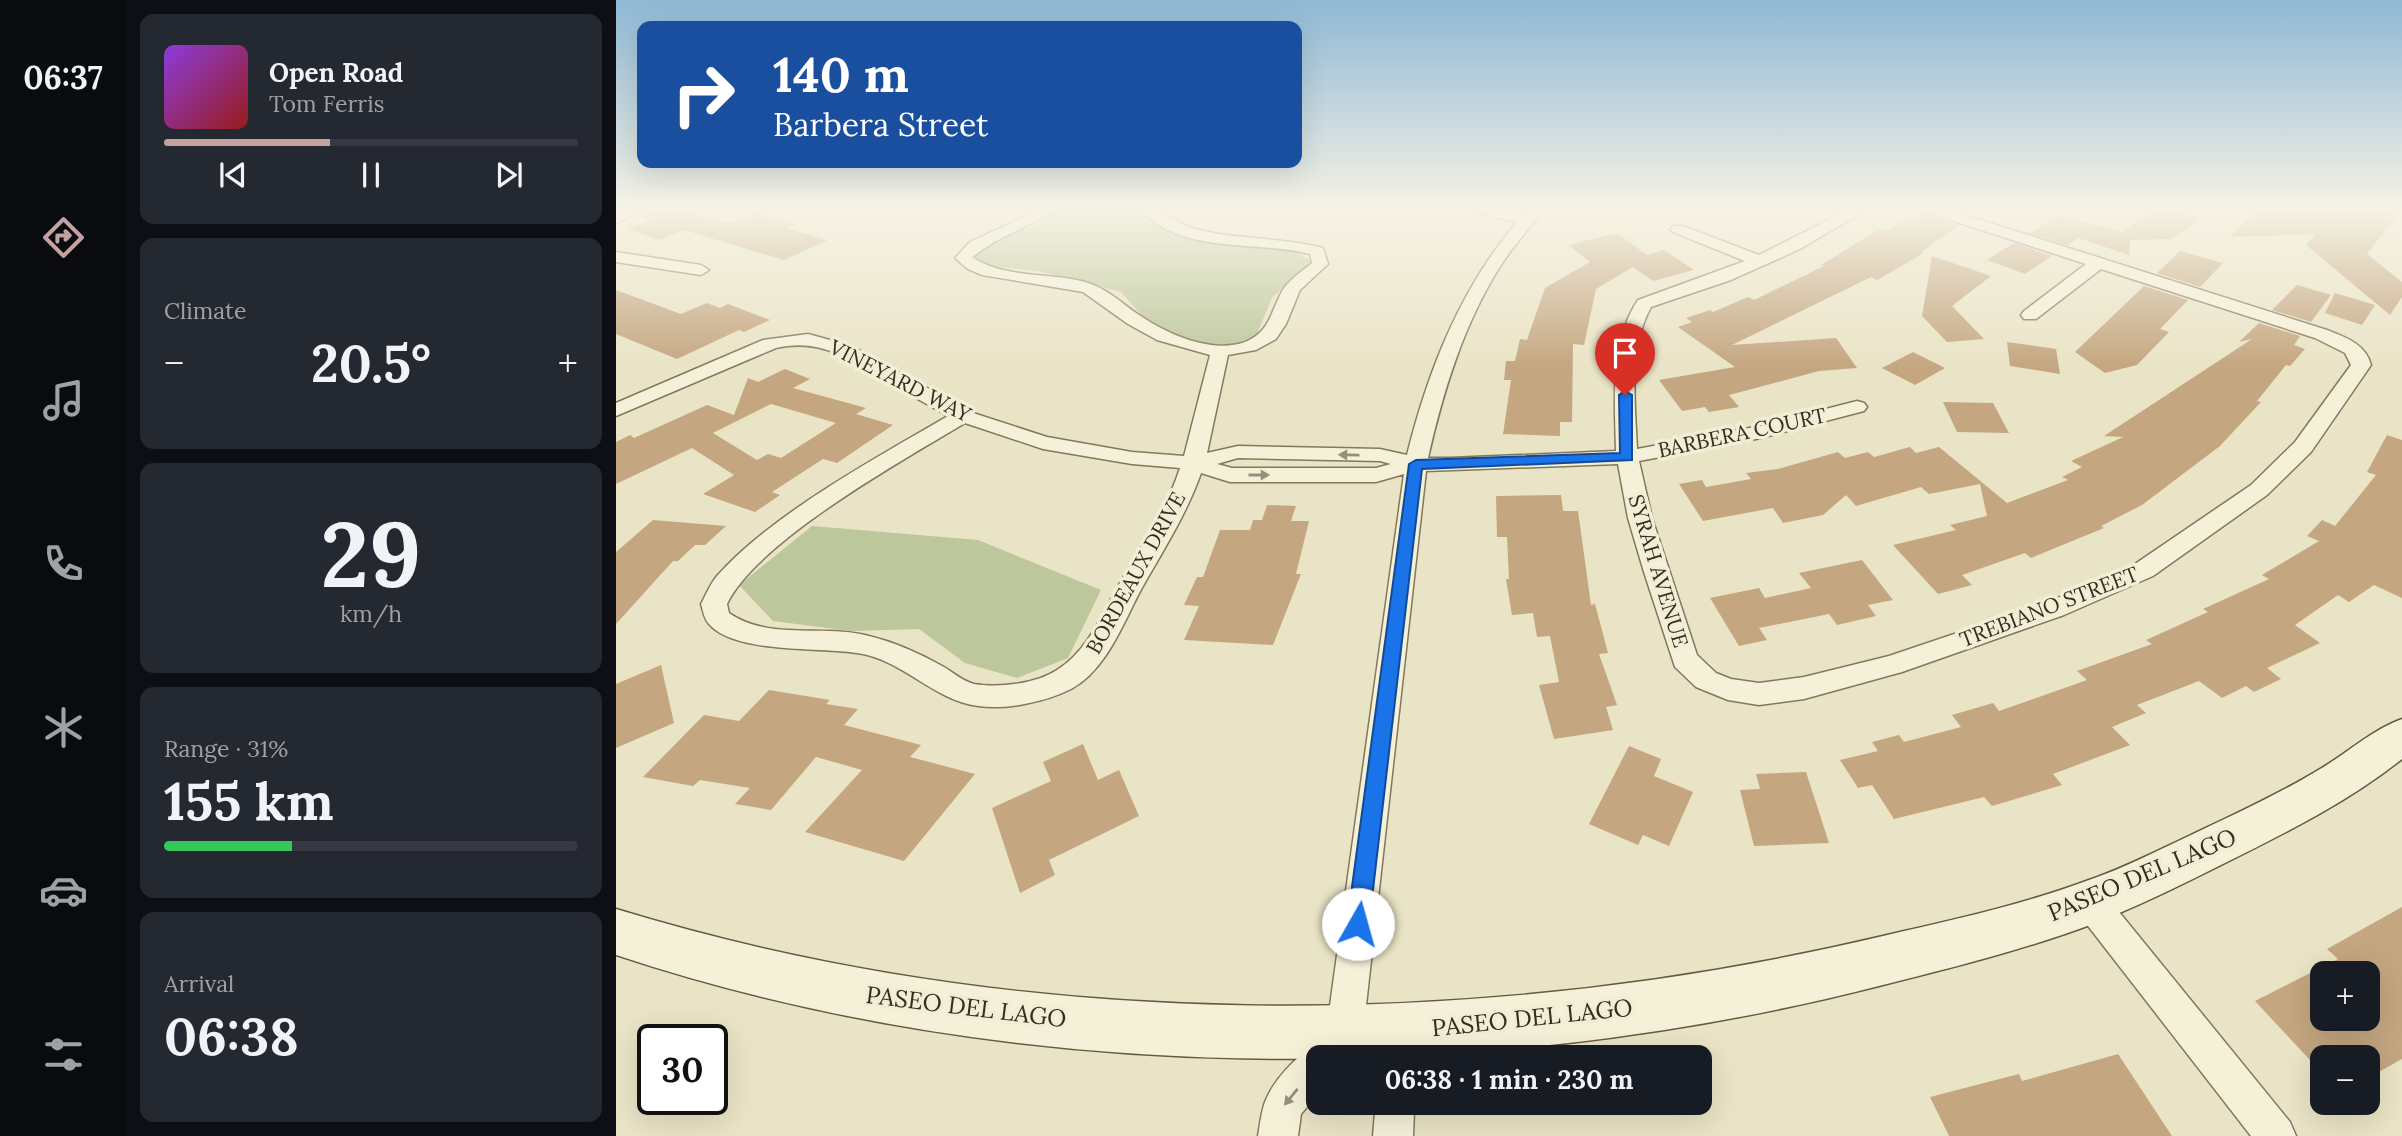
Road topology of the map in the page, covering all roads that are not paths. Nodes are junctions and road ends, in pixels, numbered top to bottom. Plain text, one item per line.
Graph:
1 (649, 262) edge
2 (967, 262) edge
3 (1321, 262) edge
4 (1496, 262) edge
5 (1755, 262) edge
6 (2091, 262) edge
7 (2097, 264) junction
8 (701, 270) dead end
9 (2030, 315) dead end
10 (1220, 351) junction
11 (1857, 407) dead end
12 (616, 410) edge
13 (963, 416) junction
14 (1627, 457) junction
15 (1193, 463) junction
16 (1416, 464) junction
17 (1728, 689) joint
18 (2402, 736) edge
19 (2090, 902) junction
20 (616, 932) edge
21 (1338, 1045) edge
22 (1364, 1045) edge
23 (1306, 1049) edge
24 (1306, 1083) edge
25 (1395, 1115) edge
26 (1278, 1136) edge
27 (1393, 1136) edge
28 (2276, 1136) edge

1 - 8 street
2 - 10 street
3 - 10 street
4 - 16 street
5 - 14 street, SYRAH AVENUE
6 - 7 street
7 - 9 street
7 - 17 street, TREBIANO STREET
10 - 15 street, BORDEAUX DRIVE
11 - 14 street, BARBERA COURT
12 - 13 street, VINEYARD WAY
13 - 15 street, VINEYARD WAY
13 - 15 street, BORDEAUX DRIVE
14 - 16 street, BARBERA COURT
14 - 17 street, SYRAH AVENUE
15 - 16 street, VINEYARD WAY
16 - 21 street
18 - 19 street, PASEO DEL LAGO
19 - 22 street, PASEO DEL LAGO
19 - 28 street
20 - 23 street, PASEO DEL LAGO
24 -> 26 street
25 - 27 street

